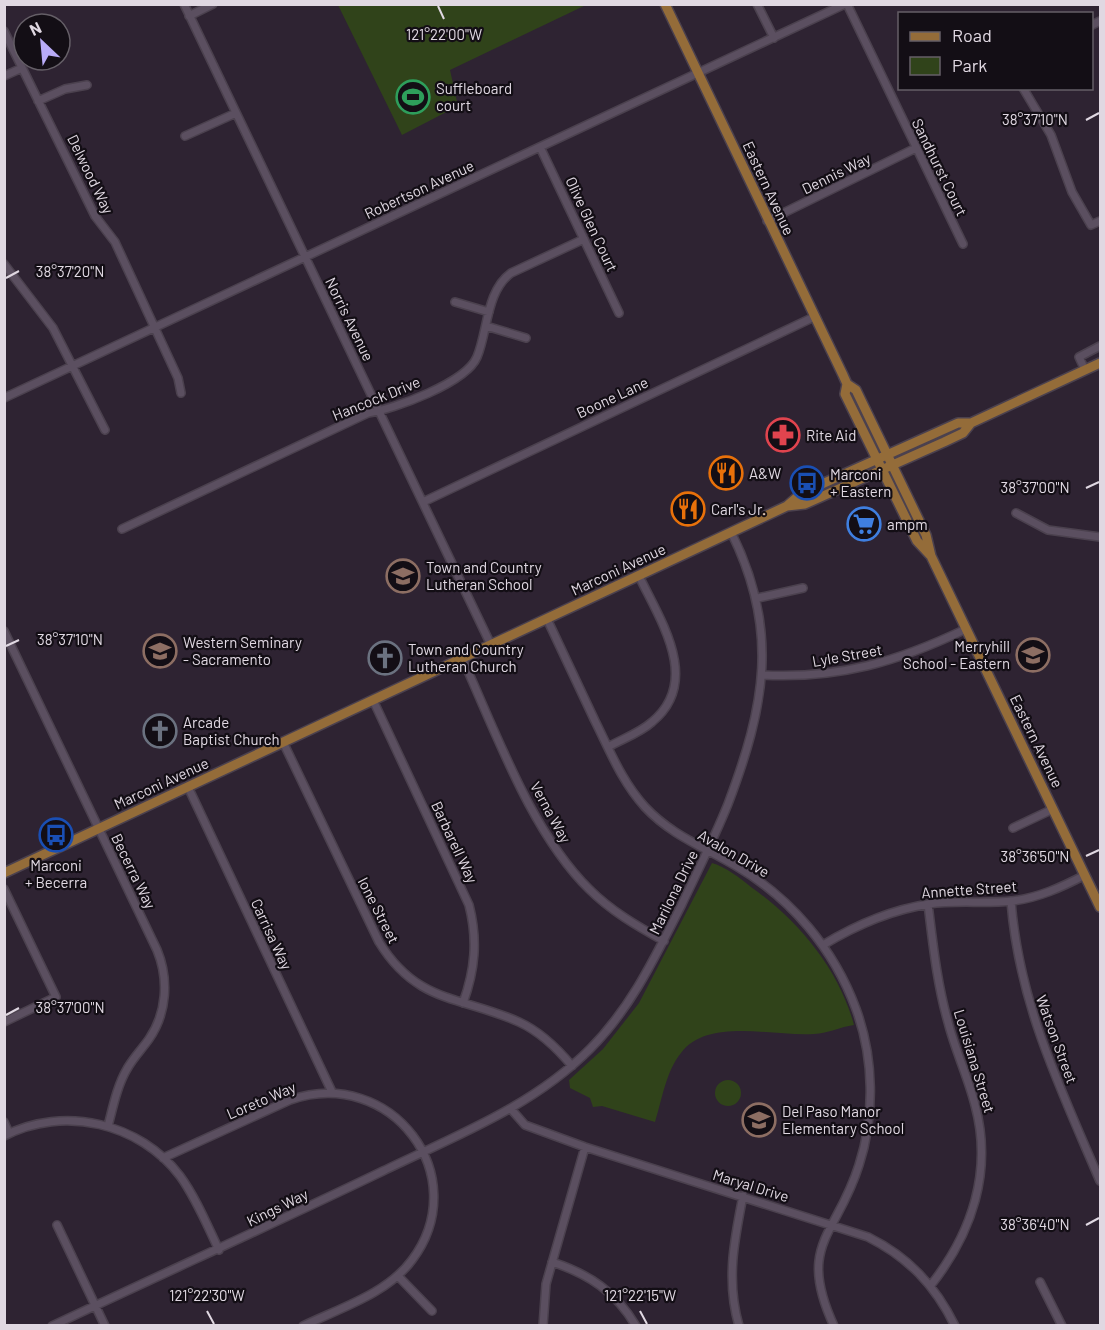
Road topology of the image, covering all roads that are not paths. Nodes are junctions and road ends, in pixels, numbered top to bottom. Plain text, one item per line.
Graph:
1 (184, 4) edge
2 (213, 4) edge
3 (665, 4) edge
4 (757, 4) edge
5 (846, 4) edge
6 (189, 16) junction
7 (4, 31) edge
8 (774, 38) junction
9 (12, 47) edge
10 (24, 72) edge
11 (698, 73) junction
12 (87, 85) dead end
13 (1024, 90) edge
14 (38, 101) junction
15 (236, 113) junction
16 (185, 136) dead end
17 (540, 147) junction
18 (916, 148) junction
19 (1101, 220) edge
20 (767, 221) junction
21 (584, 239) junction
22 (963, 244) dead end
23 (305, 257) junction
24 (4, 264) edge
25 (455, 302) dead end
26 (489, 312) junction
27 (619, 313) dead end
28 (814, 317) junction
29 (486, 326) junction
30 (155, 328) junction
31 (526, 338) dead end
32 (1101, 346) edge
33 (1101, 363) edge
34 (73, 366) junction
35 (1085, 370) junction
36 (847, 384) junction
37 (181, 393) dead end
38 (4, 398) edge
39 (379, 411) junction
40 (970, 423) junction
41 (105, 430) dead end
42 (887, 455) junction
43 (877, 459) junction
44 (892, 465) junction
45 (882, 470) junction
46 (423, 502) junction
47 (787, 506) junction
48 (1016, 513) dead end
49 (122, 529) dead end
50 (731, 532) junction
51 (1097, 536) edge
52 (931, 556) junction
53 (639, 576) junction
54 (803, 588) dead end
55 (758, 598) junction
56 (547, 618) junction
57 (966, 629) junction
58 (4, 631) edge
59 (491, 645) junction
60 (462, 658) junction
61 (762, 675) junction
62 (373, 700) junction
63 (283, 742) junction
64 (608, 747) junction
65 (188, 787) junction
66 (1053, 809) junction
67 (1013, 828) dead end
68 (99, 829) junction
69 (708, 852) junction
70 (4, 873) edge
71 (1085, 875) junction
72 (4, 889) edge
73 (1011, 901) junction
74 (928, 904) junction
75 (1101, 907) edge
76 (664, 941) junction
77 (823, 945) junction
78 (463, 1003) junction
79 (4, 1022) edge
80 (572, 1066) junction
81 (333, 1092) junction
82 (511, 1109) junction
83 (4, 1122) edge
84 (108, 1126) junction
85 (7, 1134) edge
86 (585, 1147) junction
87 (421, 1152) junction
88 (164, 1158) junction
89 (1101, 1181) edge
90 (743, 1196) junction
91 (831, 1224) junction
92 (57, 1225) dead end
93 (219, 1250) junction
94 (552, 1262) junction
95 (398, 1276) junction
96 (1040, 1282) dead end
97 (931, 1285) junction
98 (95, 1305) junction
99 (432, 1311) dead end
100 (52, 1326) edge
101 (105, 1326) edge
102 (303, 1326) edge
103 (543, 1326) edge
104 (636, 1326) edge
105 (739, 1326) edge
106 (834, 1326) edge
107 (955, 1326) edge
108 (1062, 1326) edge

1 - 6 street, Norris Avenue
2 - 6 street
3 - 11 main road, Eastern Avenue
4 - 8 street
5 - 8 street, Robertson Avenue
5 - 18 street, Sandhurst Court
6 - 15 street, Norris Avenue
7 - 9 street, Delwood Way
8 - 11 street, Robertson Avenue
10 - 14 street, Delwood Way
11 - 17 street, Robertson Avenue
11 - 20 main road, Eastern Avenue
12 - 14 street
13 - 19 street
14 - 30 street, Delwood Way
15 - 16 street
15 - 23 street, Norris Avenue
17 - 21 street, Olive Glen Court
17 - 23 street, Robertson Avenue
18 - 20 street, Dennis Way
18 - 22 street, Sandhurst Court
20 - 28 main road, Eastern Avenue
21 - 26 street, Hancock Drive
21 - 27 street, Olive Glen Court
23 - 30 street, Robertson Avenue
23 - 39 street, Norris Avenue
24 - 34 street
25 - 26 street
26 - 29 street, Hancock Drive
28 - 36 main road, Eastern Avenue
28 - 46 street, Boone Lane
29 - 31 street
29 - 39 street, Hancock Drive
30 - 34 street, Robertson Avenue
30 - 37 street, Delwood Way
32 - 35 street
33 - 35 main road, Marconi Avenue
34 - 38 street, Robertson Avenue
34 - 41 street
35 - 40 main road, Marconi Avenue
36 - 42 main road, Eastern Avenue
36 - 43 main road, Eastern Avenue
39 - 46 street, Norris Avenue
39 - 49 street, Hancock Drive
40 - 42 main road, Marconi Avenue
40 - 44 main road, Marconi Avenue
42 - 43 main road, Marconi Avenue
42 - 44 main road, Eastern Avenue
43 - 45 main road, Eastern Avenue
43 - 47 main road, Marconi Avenue
44 - 45 main road, Marconi Avenue
44 - 52 main road, Eastern Avenue
45 - 47 main road, Marconi Avenue
45 - 52 main road, Eastern Avenue
46 - 59 street, Norris Avenue
47 - 50 main road, Marconi Avenue
48 - 51 street
50 - 53 main road, Marconi Avenue
50 - 55 street, Marilona Drive
52 - 57 main road, Eastern Avenue
53 - 56 main road, Marconi Avenue
53 - 64 street
54 - 55 street
55 - 61 street, Marilona Drive
56 - 59 main road, Marconi Avenue
56 - 64 street, Avalon Drive
57 - 61 street, Lyle Street
57 - 66 main road, Eastern Avenue
58 - 68 street, Becerra Way
59 - 60 main road, Marconi Avenue
60 - 62 main road, Marconi Avenue
60 - 76 street, Verna Way
61 - 69 street, Marilona Drive
62 - 63 main road, Marconi Avenue
62 - 78 street, Barbarell Way
63 - 65 main road, Marconi Avenue
63 - 78 street, Ione Street
64 - 69 street, Avalon Drive
65 - 68 main road, Marconi Avenue
65 - 81 street, Carrisa Way
66 - 67 street
66 - 71 main road, Eastern Avenue
68 - 70 main road, Marconi Avenue
68 - 84 street, Becerra Way
69 - 76 street, Marilona Drive
69 - 77 street, Avalon Drive
71 - 73 street, Annette Street
71 - 75 main road, Eastern Avenue
72 - 79 street
73 - 74 street, Annette Street
73 - 89 street, Watson Street
74 - 77 street, Annette Street
74 - 97 street, Louisiana Street
76 - 80 street, Marilona Drive
77 - 91 street, Avalon Drive
78 - 80 street, Ione Street
80 - 82 street, Marilona Drive
81 - 87 street, Loreto Way
81 - 88 street, Loreto Way
82 - 86 street, Maryal Drive
82 - 87 street, Kings Way
83 - 85 street
84 - 85 street
84 - 88 street
86 - 90 street, Maryal Drive
86 - 94 street
87 - 93 street, Kings Way
87 - 95 street, Loreto Way
88 - 93 street
90 - 91 street, Maryal Drive
90 - 105 street
91 - 97 street, Maryal Drive
91 - 106 street, Avalon Drive
92 - 98 street
93 - 98 street, Kings Way
94 - 103 street
94 - 104 street
95 - 99 street
95 - 102 street, Loreto Way
96 - 108 street
97 - 107 street, Maryal Drive
98 - 100 street, Kings Way
98 - 101 street

